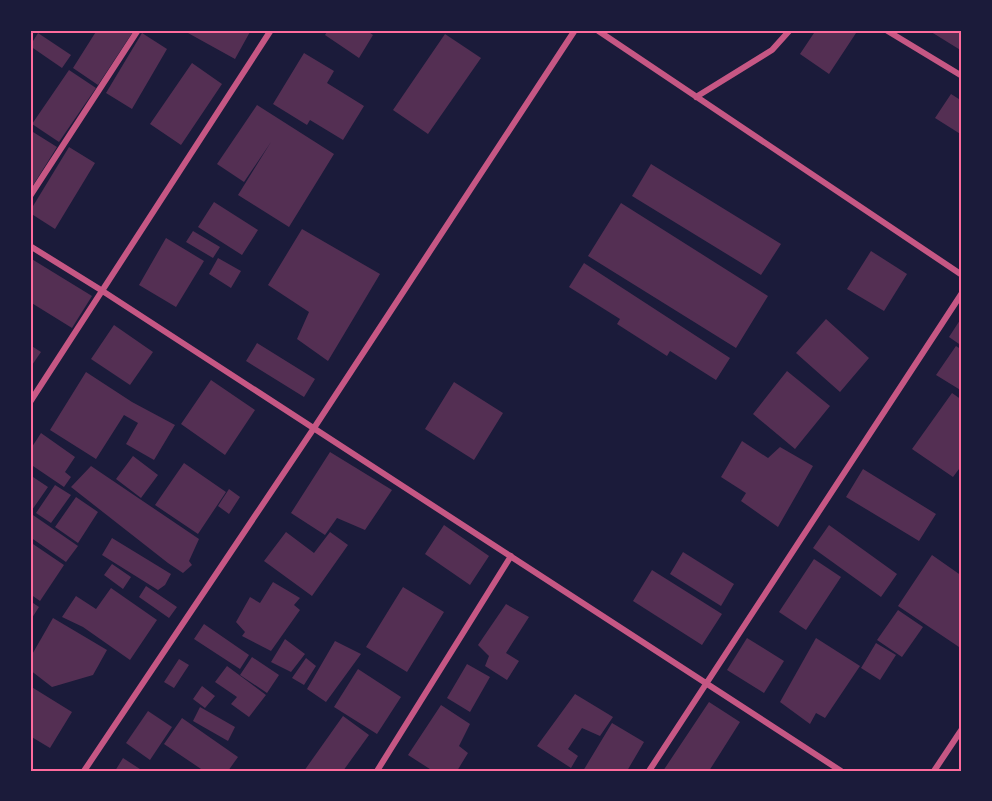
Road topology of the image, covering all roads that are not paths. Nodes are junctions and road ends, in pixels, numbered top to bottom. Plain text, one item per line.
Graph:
1 (138, 30) edge
2 (272, 30) edge
3 (575, 30) edge
4 (597, 30) edge
5 (790, 30) edge
6 (886, 30) edge
7 (962, 76) edge
8 (696, 97) junction
9 (30, 196) edge
10 (30, 246) edge
11 (962, 275) edge
12 (101, 290) junction
13 (962, 293) edge
14 (30, 402) edge
15 (314, 428) junction
16 (511, 556) junction
17 (705, 683) junction
18 (962, 729) edge
19 (84, 771) edge
20 (377, 771) edge
21 (649, 771) edge
22 (841, 771) edge
23 (933, 771) edge

1 - 9 street
2 - 12 street
3 - 15 street
4 - 8 street
5 - 8 street
6 - 7 street
8 - 11 street
10 - 12 street
12 - 14 street
12 - 15 street
13 - 17 street
15 - 16 street
15 - 19 street
16 - 17 street
16 - 20 street
17 - 21 street
17 - 22 street
18 - 23 street

